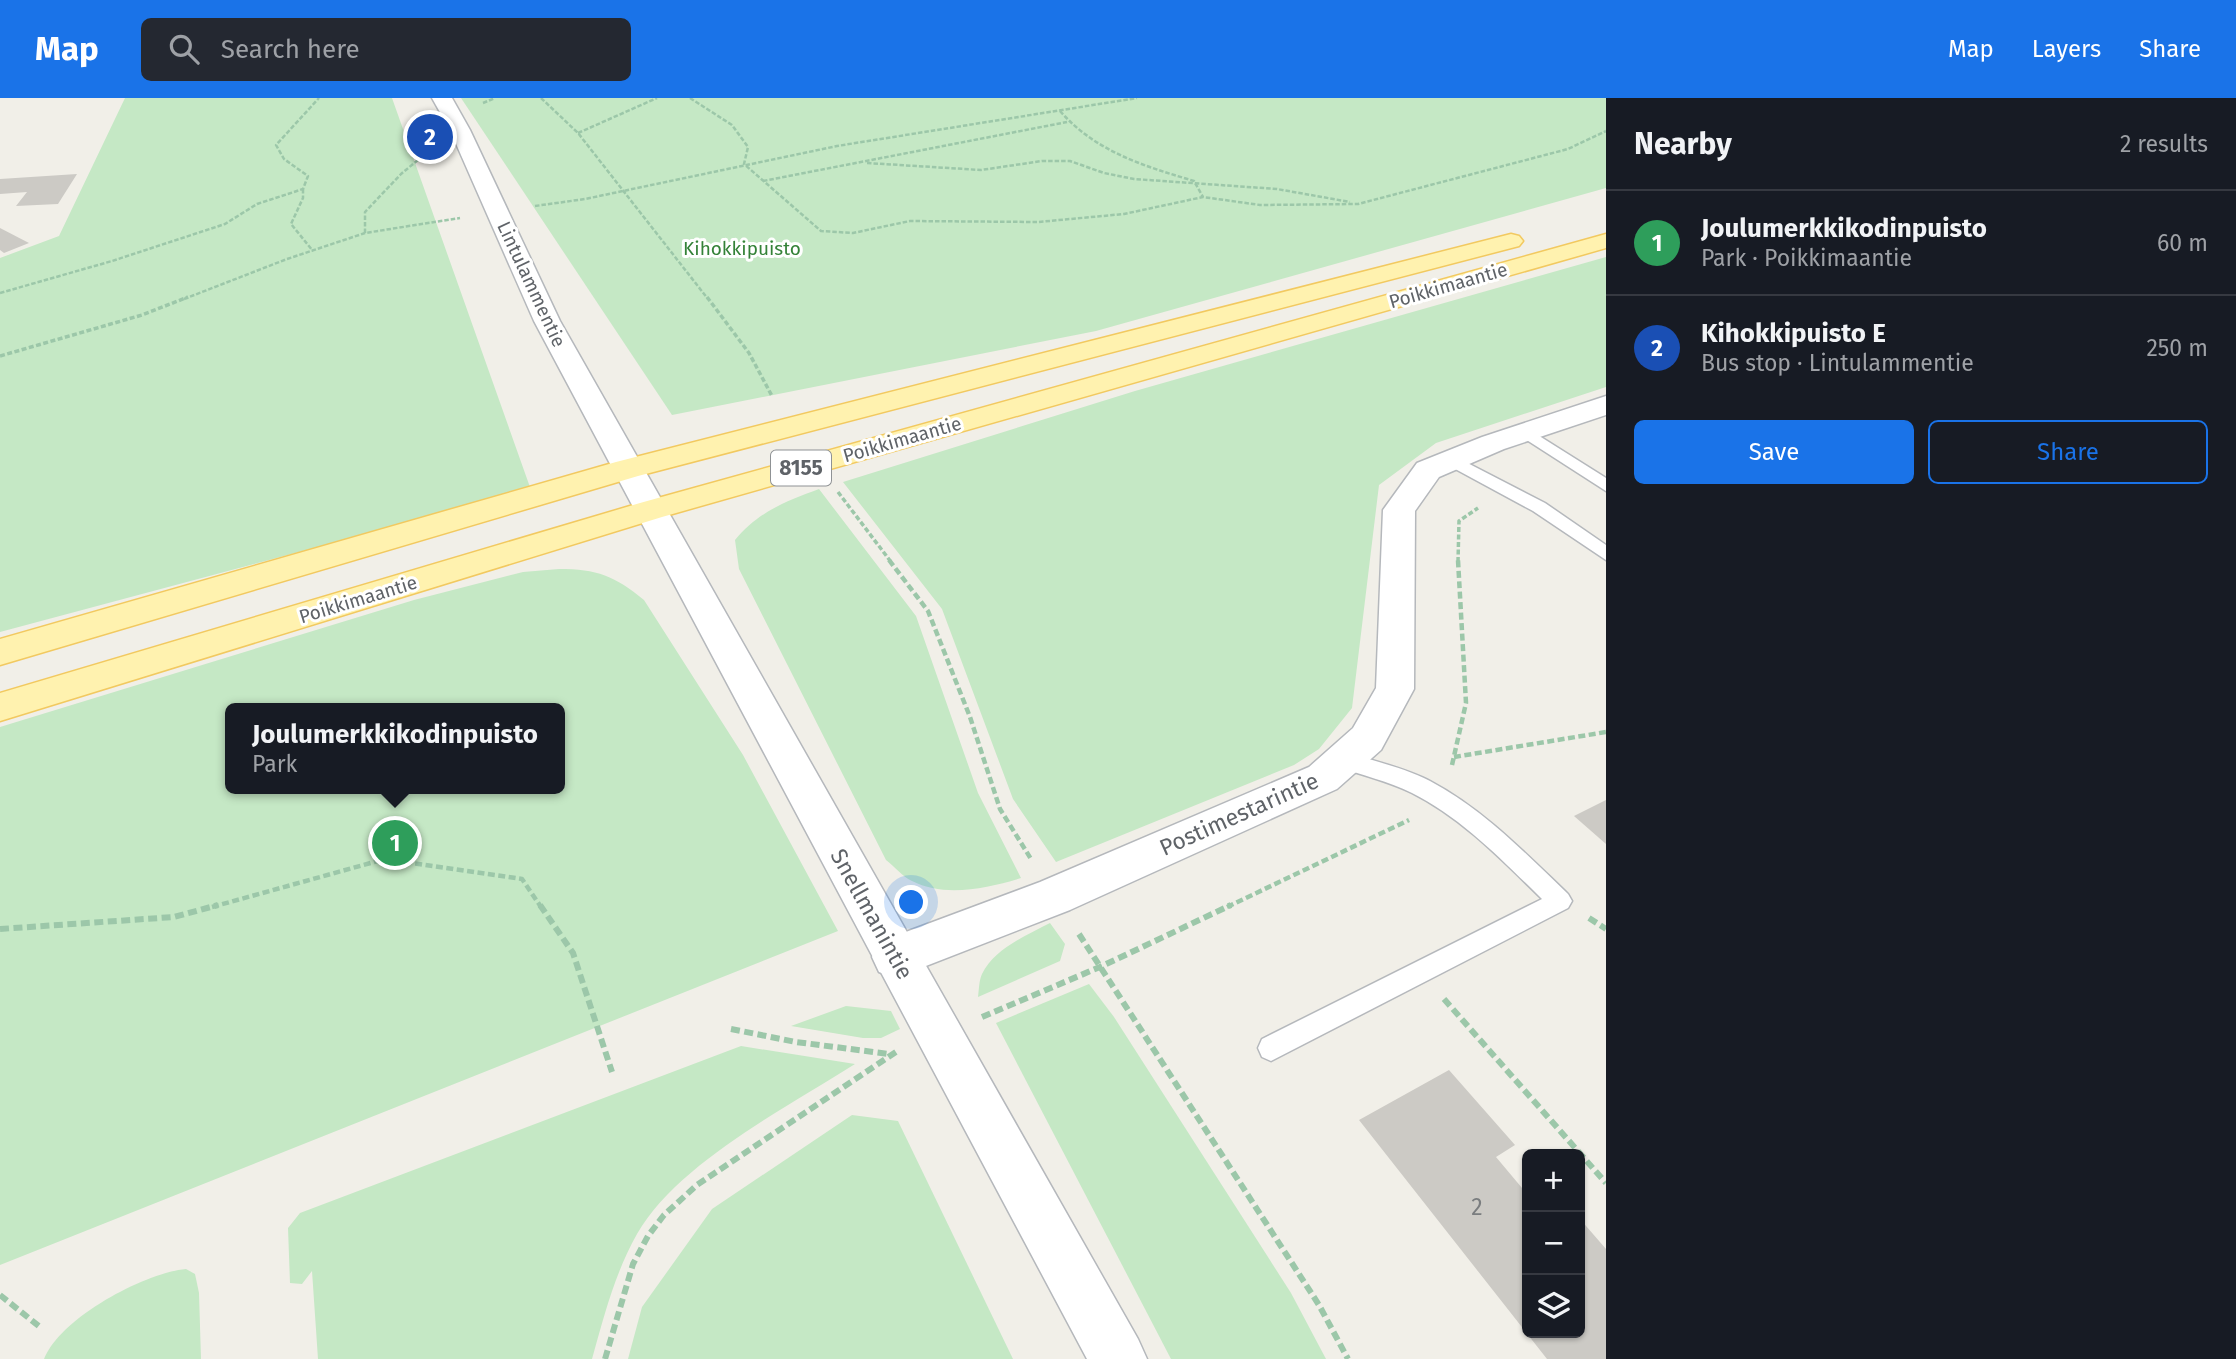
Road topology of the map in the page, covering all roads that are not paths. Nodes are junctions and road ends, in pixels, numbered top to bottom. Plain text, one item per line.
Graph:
1 (442, 98) edge
2 (1606, 216) edge
3 (1606, 241) edge
4 (1606, 405) edge
5 (1525, 432) junction
6 (1452, 460) junction
7 (626, 469) junction
8 (1606, 486) edge
9 (651, 510) junction
10 (1606, 554) edge
11 (0, 652) edge
12 (0, 707) edge
13 (1343, 760) junction
14 (895, 957) junction
15 (1271, 1048) dead end
16 (1118, 1359) edge

1 - 7 street, Lintulammentie
2 - 7 main road, Poikkimaantie / 8155
3 - 9 main road, Poikkimaantie / 8155
4 - 5 street, Postimestarintie
5 - 6 street, Postimestarintie
5 - 8 lane
6 - 10 lane
6 - 13 street, Postimestarintie
7 - 9 street, Snellmanintie
7 - 11 main road, Poikkimaantie / 8155
9 - 12 main road, Poikkimaantie / 8155
9 - 14 street, Snellmanintie
13 - 14 street, Postimestarintie
13 - 15 lane
14 - 16 street, Snellmanintie

